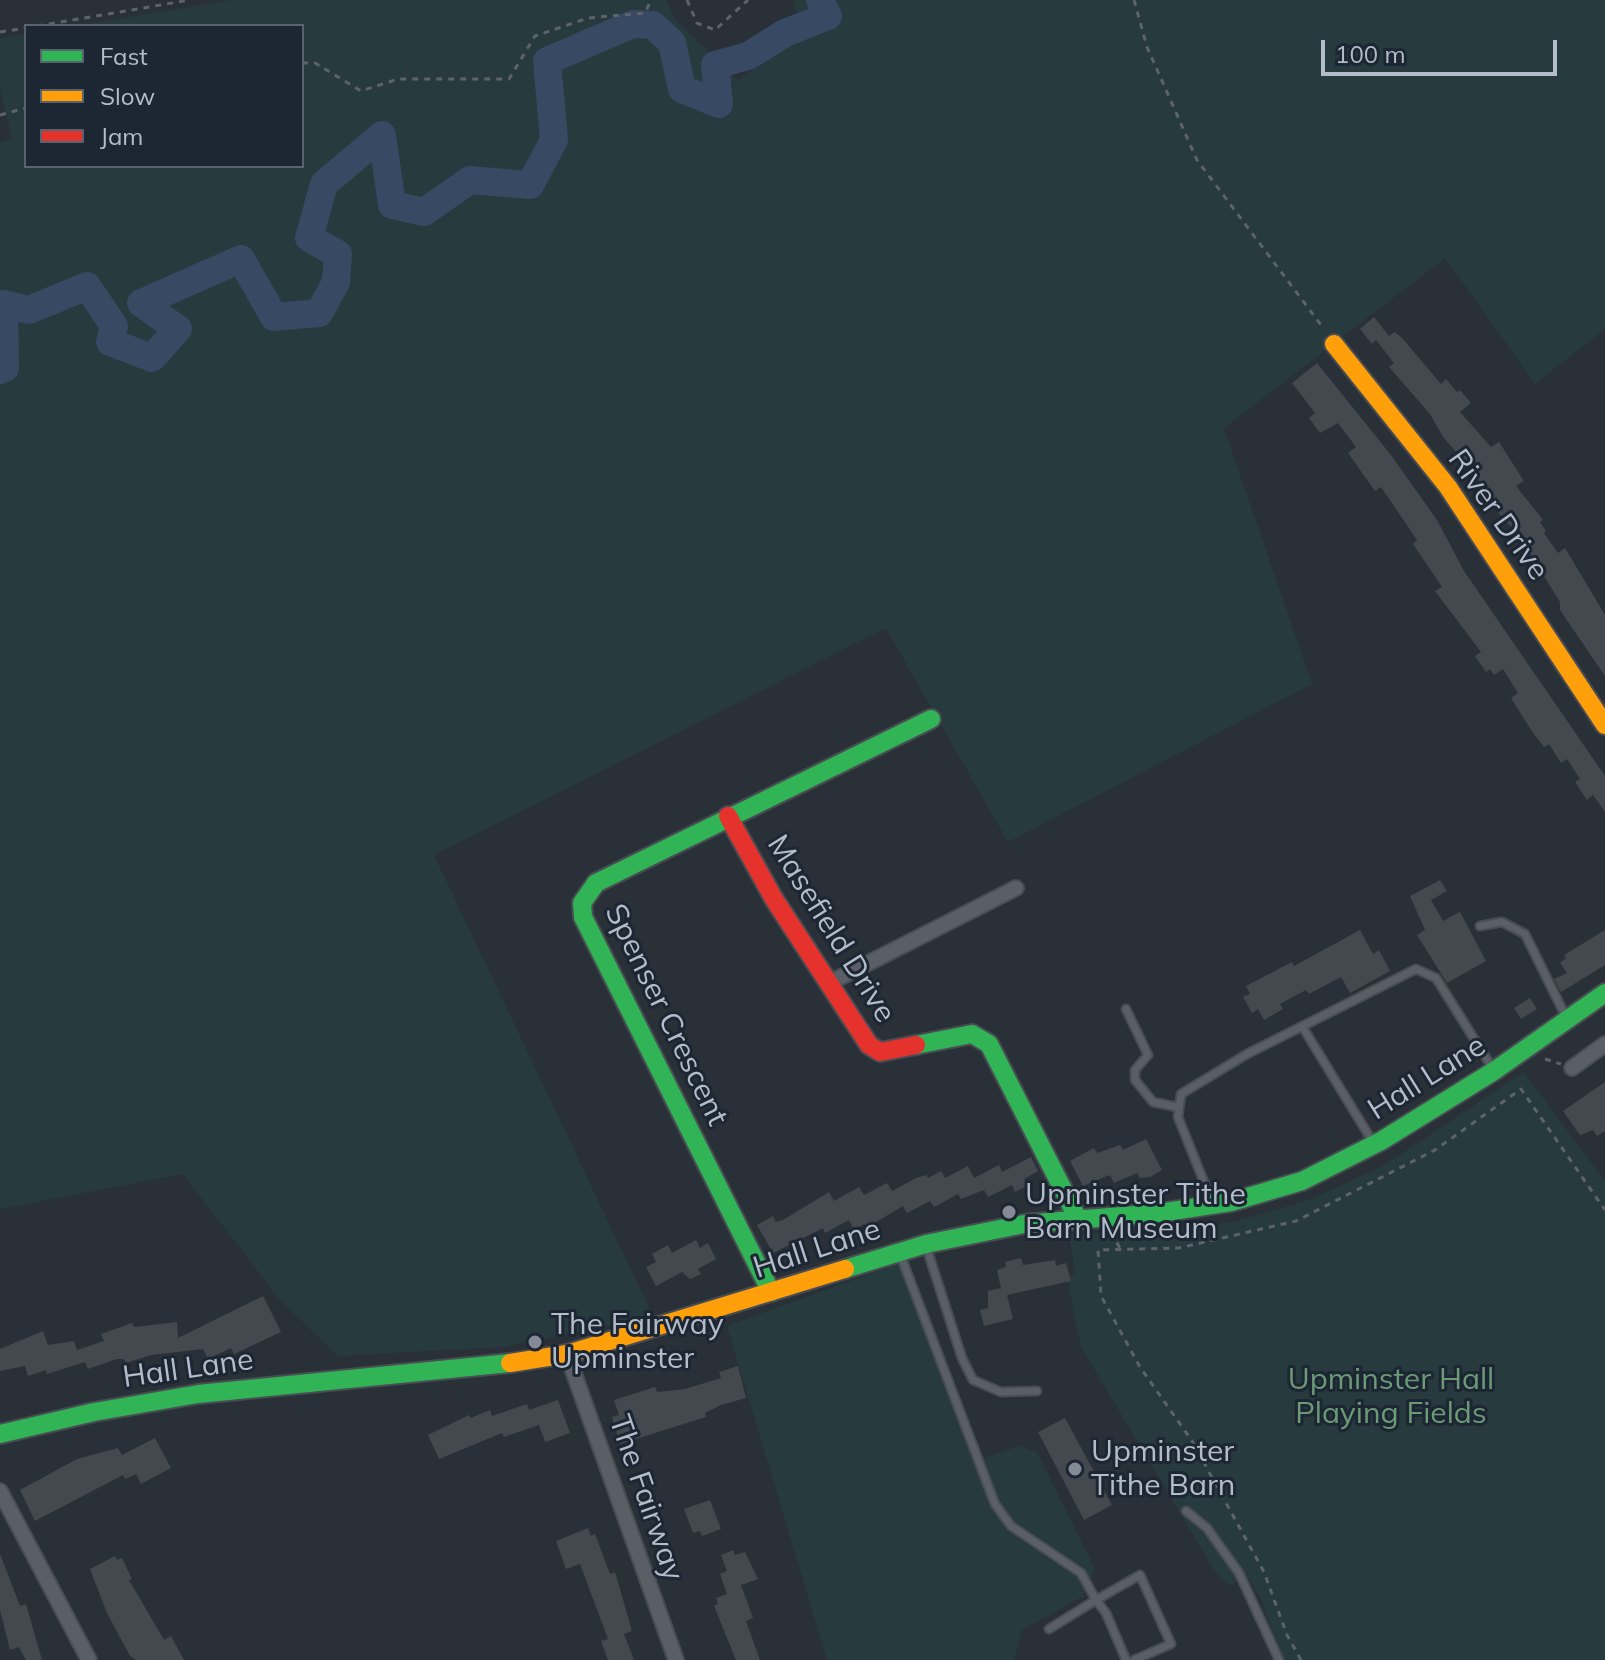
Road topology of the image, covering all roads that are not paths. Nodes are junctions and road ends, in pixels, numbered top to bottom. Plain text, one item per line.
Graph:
1 (1334, 344) road end
2 (931, 719) dead end
3 (1605, 725) edge
4 (728, 816) junction
5 (1016, 888) dead end
6 (1480, 926) dead end
7 (829, 983) junction
8 (1605, 993) edge
9 (1126, 1009) dead end
10 (1567, 1020) junction
11 (1302, 1026) junction
12 (1605, 1044) edge
13 (1572, 1068) road end
14 (1494, 1071) junction
15 (1177, 1107) junction
16 (1374, 1144) junction
17 (1213, 1204) junction
18 (1077, 1217) junction
19 (926, 1244) junction
20 (899, 1252) junction
21 (771, 1292) junction
22 (567, 1354) junction
23 (1037, 1391) dead end
24 (0, 1434) edge
25 (0, 1491) edge
26 (1186, 1511) dead end
27 (1096, 1600) junction
28 (1049, 1629) dead end
29 (89, 1660) edge
30 (676, 1660) edge
31 (1126, 1660) edge
32 (1134, 1660) edge
33 (1279, 1660) edge

1 - 3 street, River Drive
2 - 4 street, Spenser Crescent
4 - 7 street, Masefield Drive
4 - 21 street, Spenser Crescent
5 - 7 street
6 - 10 lane
7 - 18 street, Masefield Drive
8 - 10 street, Hall Lane
9 - 15 lane
10 - 14 street, Hall Lane
11 - 14 lane
11 - 15 lane
11 - 16 lane
12 - 13 street
14 - 16 street, Hall Lane
15 - 17 lane
16 - 17 street, Hall Lane
17 - 18 street, Hall Lane
18 - 19 street, Hall Lane
19 - 20 street, Hall Lane
19 - 23 lane
20 - 21 street, Hall Lane
20 - 27 lane
21 - 22 street, Hall Lane
22 - 24 street, Hall Lane
22 - 30 street, The Fairway
25 - 29 street
26 - 33 lane
27 - 28 lane
27 - 31 lane
27 - 32 lane

